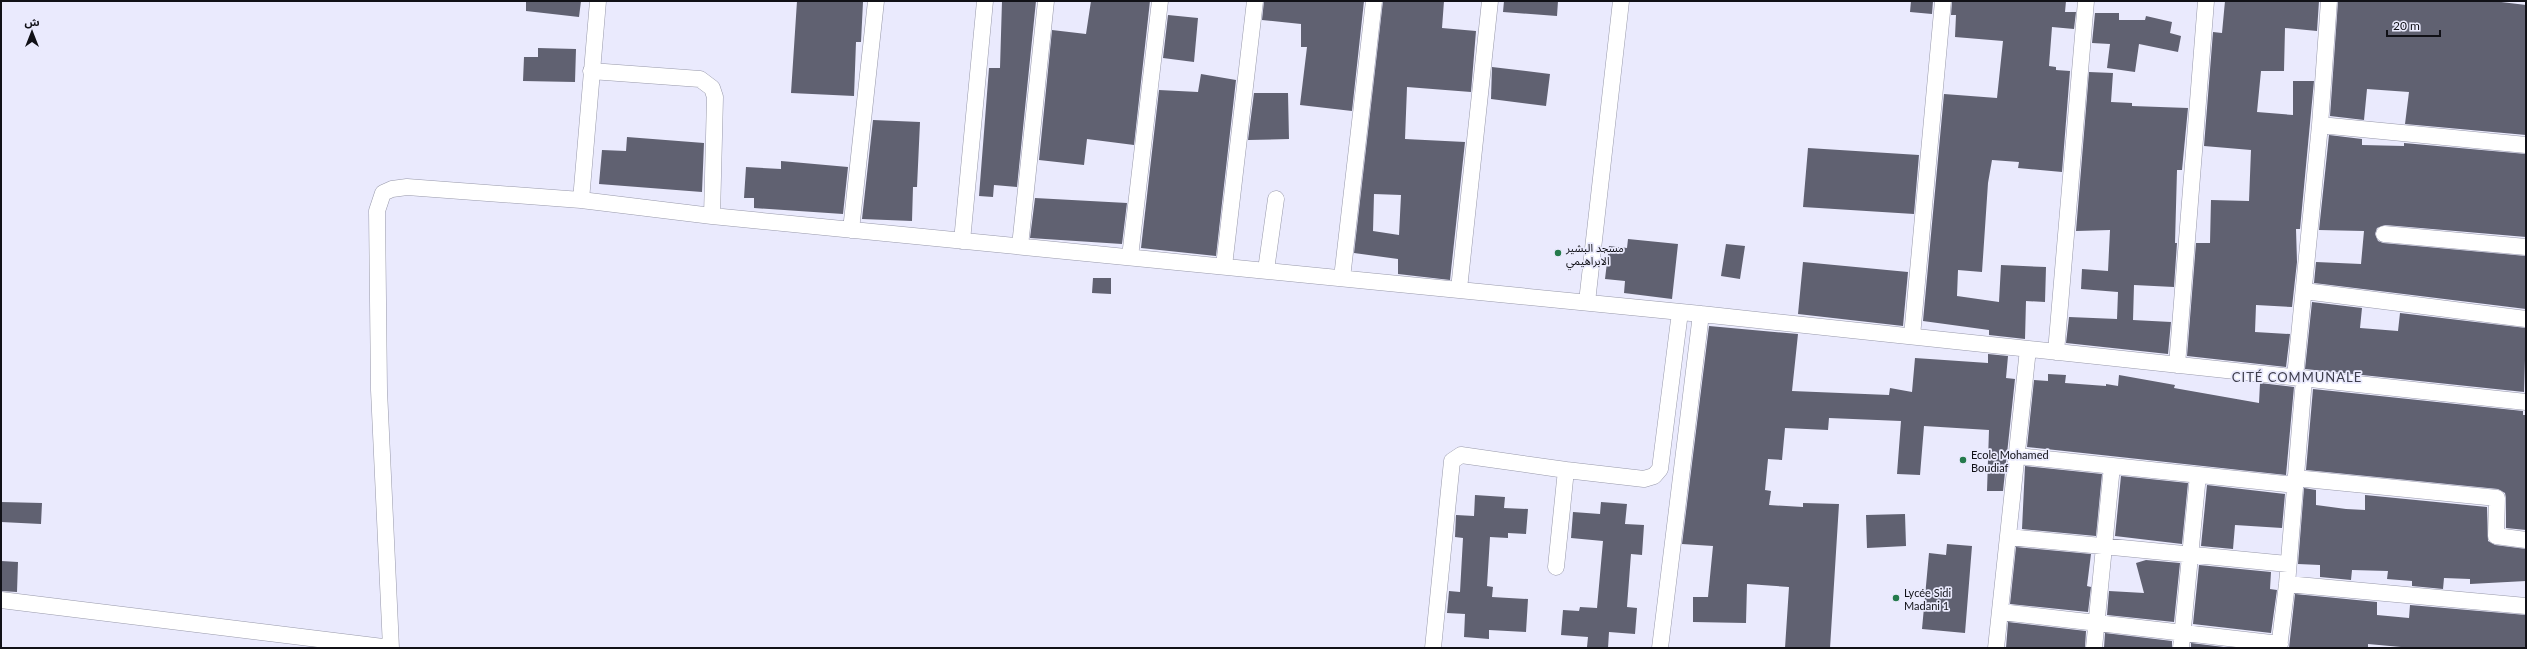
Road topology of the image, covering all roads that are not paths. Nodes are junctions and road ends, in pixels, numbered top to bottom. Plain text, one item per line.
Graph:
1 (598, 1) edge
2 (876, 1) edge
3 (986, 1) edge
4 (1046, 1) edge
5 (1160, 1) edge
6 (1255, 1) edge
7 (1374, 1) edge
8 (1490, 1) edge
9 (1621, 1) edge
10 (1943, 1) edge
11 (2086, 1) edge
12 (2206, 1) edge
13 (2329, 1) edge
14 (592, 71) junction
15 (2320, 125) junction
16 (2526, 145) edge
17 (1276, 199) dead end
18 (581, 200) junction
19 (712, 216) junction
20 (851, 230) junction
21 (2384, 234) dead end
22 (962, 241) junction
23 (1020, 246) junction
24 (2526, 247) edge
25 (1130, 257) junction
26 (1224, 266) junction
27 (1266, 270) junction
28 (1342, 278) junction
29 (1459, 289) junction
30 (2304, 290) junction
31 (1587, 302) junction
32 (1680, 312) junction
33 (1701, 314) junction
34 (2526, 320) edge
35 (1912, 336) junction
36 (2028, 349) junction
37 (2056, 352) junction
38 (2177, 365) junction
39 (2300, 378) junction
40 (2526, 402) edge
41 (2017, 456) junction
42 (2112, 466) junction
43 (1566, 470) junction
44 (2198, 475) junction
45 (2295, 482) junction
46 (2009, 538) junction
47 (2526, 540) edge
48 (2103, 546) junction
49 (2191, 555) junction
50 (2288, 564) junction
51 (1556, 567) dead end
52 (2287, 584) junction
53 (1, 600) edge
54 (2526, 606) edge
55 (2001, 612) junction
56 (2095, 624) junction
57 (2183, 632) junction
58 (2279, 646) edge
59 (391, 648) edge
60 (1433, 648) edge
61 (1660, 648) edge
62 (1996, 648) edge
63 (2094, 648) edge
64 (2181, 648) edge

1 - 14 street
2 - 20 street
3 - 22 street
4 - 23 street
5 - 25 street
6 - 26 street
7 - 28 street
8 - 29 street
9 - 31 street
10 - 35 street
11 - 37 street
12 - 38 street
13 - 15 street
14 - 18 street
14 - 19 street
15 - 16 street
15 - 30 street
17 - 27 street
18 - 19 street
18 - 59 street
19 - 20 street
20 - 22 street
21 - 24 street
22 - 23 street
23 - 25 street
25 - 26 street
26 - 27 street
27 - 28 street
28 - 29 street
29 - 31 street
30 - 34 street
30 - 39 street
31 - 32 street
32 - 33 street
32 - 43 street
33 - 35 street
33 - 61 street
35 - 36 street
36 - 37 street
36 - 41 street
37 - 38 street
38 - 39 street
39 - 40 street
39 - 45 street
41 - 42 street
41 - 46 street
42 - 44 street
42 - 48 street
43 - 51 street
43 - 60 street
44 - 45 street
44 - 49 street
45 - 47 street
45 - 50 street
46 - 48 street
46 - 55 street
48 - 49 street
48 - 56 street
49 - 50 street
49 - 57 street
50 - 52 street
52 - 54 street
52 - 58 street
53 - 59 street
55 - 56 street
55 - 62 street
56 - 57 street
56 - 63 street
57 - 58 street
57 - 64 street

